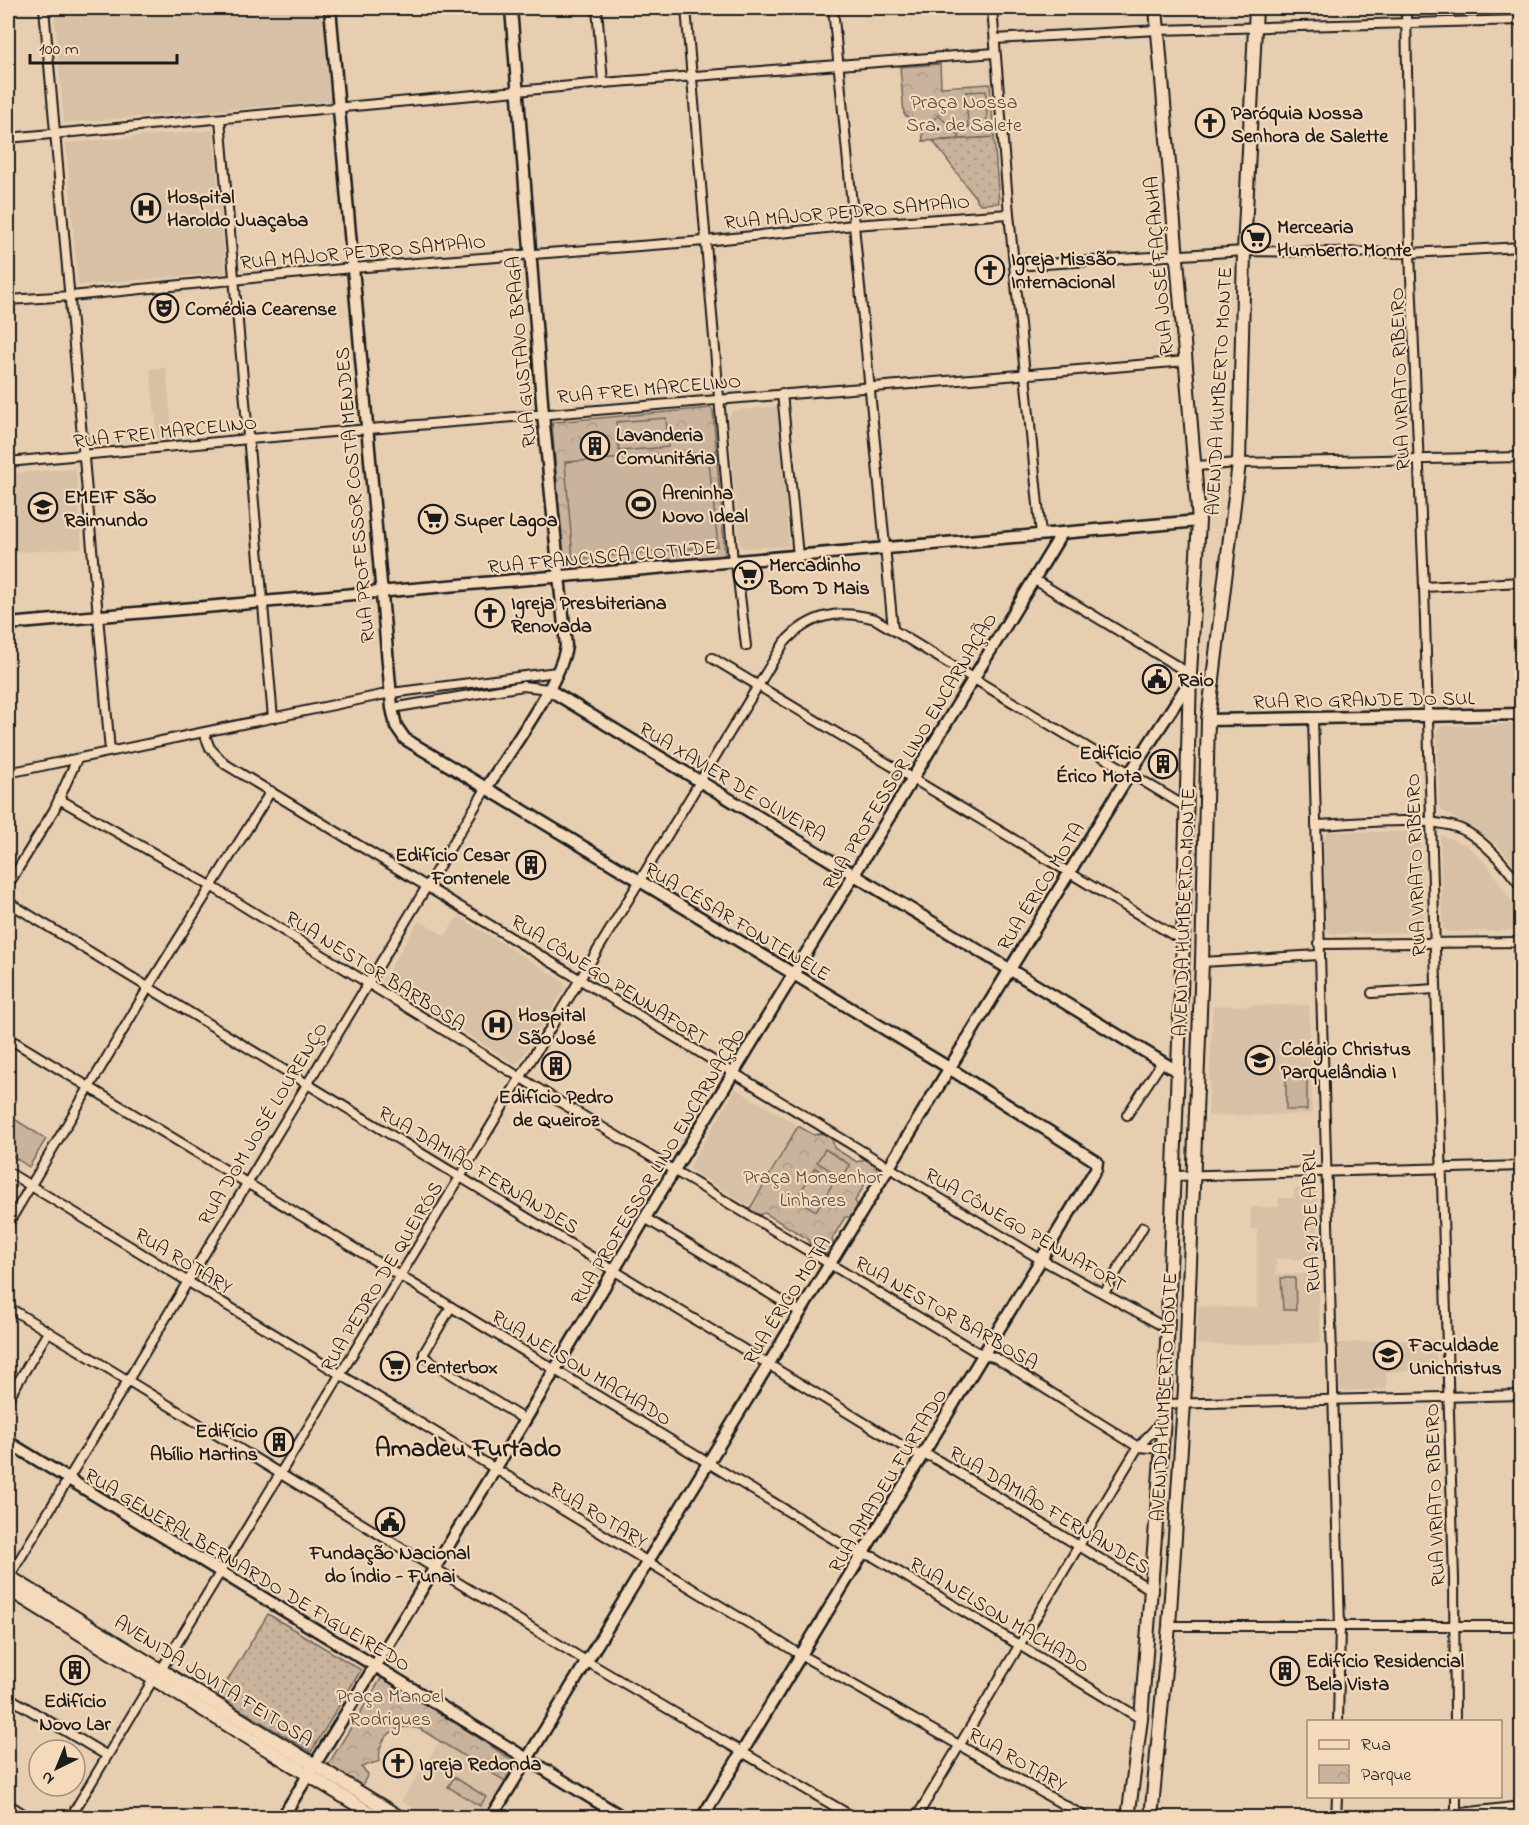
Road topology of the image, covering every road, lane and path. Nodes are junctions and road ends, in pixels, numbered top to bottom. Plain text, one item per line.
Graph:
1 (44, 8) edge
2 (330, 8) edge
3 (511, 8) edge
4 (597, 8) edge
5 (686, 8) edge
6 (833, 8) edge
7 (992, 8) edge
8 (1156, 8) edge
9 (1256, 8) edge
10 (1406, 8) edge
11 (1521, 20) edge
12 (1406, 24) junction
13 (1256, 27) junction
14 (1158, 30) junction
15 (995, 39) junction
16 (995, 53) junction
17 (839, 65) junction
18 (690, 78) junction
19 (603, 83) junction
20 (518, 92) junction
21 (340, 107) junction
22 (220, 118) junction
23 (55, 135) junction
24 (8, 138) edge
25 (1009, 214) junction
26 (854, 225) junction
27 (705, 241) junction
28 (1521, 247) edge
29 (1244, 251) junction
30 (1410, 253) junction
31 (529, 254) junction
32 (1176, 254) junction
33 (1014, 266) junction
34 (352, 268) junction
35 (236, 279) junction
36 (70, 296) junction
37 (8, 300) edge
38 (1186, 361) junction
39 (1024, 372) junction
40 (870, 386) junction
41 (782, 393) junction
42 (719, 399) junction
43 (543, 414) junction
44 (367, 430) junction
45 (249, 439) junction
46 (85, 456) junction
47 (1521, 457) edge
48 (1419, 459) junction
49 (8, 462) edge
50 (1239, 463) junction
51 (1196, 466) junction
52 (1199, 521) junction
53 (1062, 533) junction
54 (1041, 534) junction
55 (884, 548) junction
56 (798, 556) junction
57 (733, 562) junction
58 (558, 578) junction
59 (1035, 580) junction
60 (1521, 582) edge
61 (1424, 587) junction
62 (381, 593) junction
63 (263, 604) junction
64 (99, 616) junction
65 (8, 624) edge
66 (893, 629) junction
67 (746, 646) dead end
68 (712, 658) dead end
69 (557, 672) junction
70 (973, 677) junction
71 (1190, 677) junction
72 (508, 678) junction
73 (760, 685) junction
74 (510, 688) junction
75 (548, 689) junction
76 (391, 693) junction
77 (392, 708) junction
78 (1521, 714) edge
79 (1427, 716) junction
80 (273, 718) junction
81 (1312, 719) junction
82 (1208, 720) junction
83 (204, 733) junction
84 (110, 751) junction
85 (77, 759) junction
86 (8, 773) edge
87 (1130, 773) junction
88 (914, 777) junction
89 (701, 783) junction
90 (487, 787) junction
91 (271, 791) junction
92 (59, 799) junction
93 (1186, 807) junction
94 (1430, 821) junction
95 (1316, 825) junction
96 (1070, 872) junction
97 (854, 876) junction
98 (639, 882) junction
99 (8, 885) edge
100 (211, 886) junction
101 (427, 887) junction
102 (1521, 888) edge
103 (8, 902) edge
104 (1183, 941) junction
105 (1434, 942) junction
106 (1521, 942) edge
107 (1319, 944) junction
108 (1319, 955) junction
109 (1203, 962) junction
110 (1010, 969) junction
111 (794, 976) junction
112 (580, 980) junction
113 (368, 984) junction
114 (149, 987) junction
115 (1435, 989) junction
116 (1372, 993) dead end
117 (8, 1038) edge
118 (1162, 1062) junction
119 (950, 1069) junction
120 (1177, 1071) junction
121 (734, 1075) junction
122 (520, 1078) junction
123 (308, 1083) junction
124 (90, 1088) junction
125 (1127, 1115) dead end
126 (1096, 1159) joint
127 (1521, 1166) edge
128 (889, 1168) junction
129 (675, 1170) junction
130 (1441, 1170) junction
131 (8, 1173) edge
132 (1325, 1173) junction
133 (1195, 1175) junction
134 (1173, 1176) junction
135 (460, 1177) junction
136 (247, 1181) junction
137 (30, 1186) junction
138 (645, 1218) junction
139 (8, 1224) edge
140 (1143, 1227) dead end
141 (1041, 1260) junction
142 (830, 1263) junction
143 (615, 1271) junction
144 (400, 1276) junction
145 (187, 1281) junction
146 (1104, 1293) junction
147 (8, 1307) edge
148 (451, 1307) junction
149 (800, 1312) junction
150 (1168, 1329) junction
151 (48, 1332) junction
152 (986, 1354) junction
153 (768, 1364) junction
154 (555, 1370) junction
155 (340, 1375) junction
156 (127, 1380) junction
157 (1521, 1395) edge
158 (1447, 1398) junction
159 (8, 1399) edge
160 (1332, 1400) junction
161 (1184, 1403) junction
162 (1165, 1404) junction
163 (1164, 1419) junction
164 (525, 1420) junction
165 (8, 1442) edge
166 (1138, 1448) junction
167 (1162, 1449) junction
168 (923, 1455) junction
169 (708, 1463) junction
170 (495, 1470) junction
171 (280, 1474) junction
172 (67, 1480) junction
173 (1079, 1547) junction
174 (864, 1553) junction
175 (648, 1563) junction
176 (434, 1568) junction
177 (221, 1573) junction
178 (8, 1581) edge
179 (1150, 1590) junction
180 (1169, 1626) junction
181 (1340, 1626) junction
182 (1521, 1626) edge
183 (1453, 1627) junction
184 (1020, 1644) junction
185 (801, 1655) junction
186 (586, 1661) junction
187 (374, 1667) junction
188 (158, 1674) junction
189 (8, 1697) edge
190 (1141, 1719) junction
191 (1338, 1720) edge
192 (1455, 1720) edge
193 (959, 1745) junction
194 (742, 1752) junction
195 (106, 1755) junction
196 (526, 1759) junction
197 (311, 1769) junction
198 (1337, 1798) edge
199 (1456, 1798) edge
200 (8, 1804) edge
201 (1521, 1806) edge
202 (1456, 1816) edge
203 (30, 1818) edge
204 (70, 1818) edge
205 (282, 1818) edge
206 (378, 1818) edge
207 (401, 1818) edge
208 (491, 1818) edge
209 (624, 1818) edge
210 (702, 1818) edge
211 (855, 1818) edge
212 (916, 1818) edge
213 (1087, 1818) edge
214 (1128, 1818) edge
215 (1151, 1818) edge
216 (1336, 1818) edge
217 (1418, 1818) edge

1 - 23 street
2 - 21 street, RUA PROFESSOR COSTA MENDES
3 - 20 street, RUA GUSTAVO BRAGA
4 - 19 street
5 - 18 street
6 - 17 street
7 - 15 street
8 - 14 main road, RUA JOSÉ FAÇANHA
9 - 13 main road, AVENIDA HUMBERTO MONTE
10 - 12 street, RUA VIRIATO RIBEIRO
11 - 12 street
12 - 13 street
12 - 30 street, RUA VIRIATO RIBEIRO
13 - 14 street
13 - 29 main road, AVENIDA HUMBERTO MONTE
14 - 15 street
14 - 32 main road, RUA JOSÉ FAÇANHA
15 - 16 street
16 - 17 street
16 - 25 street
17 - 18 street
17 - 26 street
18 - 19 street
18 - 27 street
19 - 20 street
20 - 21 street
20 - 31 street, RUA GUSTAVO BRAGA
21 - 22 street
21 - 34 street, RUA PROFESSOR COSTA MENDES
22 - 23 street
22 - 35 street
23 - 24 street
23 - 36 street
25 - 26 street, RUA MAJOR PEDRO SAMPAIO
25 - 33 street
26 - 27 street, RUA MAJOR PEDRO SAMPAIO
26 - 40 street
27 - 31 street, RUA MAJOR PEDRO SAMPAIO
27 - 42 street
28 - 30 street
29 - 30 street
29 - 32 street
29 - 50 main road, AVENIDA HUMBERTO MONTE
30 - 48 street, RUA VIRIATO RIBEIRO
31 - 34 street, RUA MAJOR PEDRO SAMPAIO
31 - 43 street, RUA GUSTAVO BRAGA
32 - 33 street
32 - 38 main road, RUA JOSÉ FAÇANHA
33 - 39 street
34 - 35 street, RUA MAJOR PEDRO SAMPAIO
34 - 44 street, RUA PROFESSOR COSTA MENDES
35 - 36 street, RUA MAJOR PEDRO SAMPAIO
35 - 45 street
36 - 37 street, RUA MAJOR PEDRO SAMPAIO
36 - 46 street
38 - 39 street, RUA FREI MARCELINO
38 - 51 main road, RUA JOSÉ FAÇANHA
39 - 40 street, RUA FREI MARCELINO
39 - 54 street
40 - 41 street, RUA FREI MARCELINO
40 - 55 street
41 - 42 street, RUA FREI MARCELINO
41 - 56 street
42 - 43 street, RUA FREI MARCELINO
42 - 57 street
43 - 44 street, RUA FREI MARCELINO
43 - 58 street, RUA GUSTAVO BRAGA
44 - 45 street, RUA FREI MARCELINO
44 - 62 street, RUA PROFESSOR COSTA MENDES
45 - 46 street, RUA FREI MARCELINO
45 - 63 street
46 - 49 street, RUA FREI MARCELINO
46 - 64 street
47 - 48 street
48 - 50 street
48 - 61 street, RUA VIRIATO RIBEIRO
50 - 51 street
50 - 82 main road, AVENIDA HUMBERTO MONTE
51 - 52 main road, RUA JOSÉ FAÇANHA
52 - 53 street, RUA FRANCISCA CLOTILDE
52 - 71 main road, AVENIDA HUMBERTO MONTE
53 - 54 street, RUA FRANCISCA CLOTILDE
53 - 59 street, RUA PROFESSOR LINO ENCARNAÇÃO
54 - 55 street, RUA FRANCISCA CLOTILDE
55 - 56 street, RUA FRANCISCA CLOTILDE
55 - 66 street
56 - 57 street, RUA FRANCISCA CLOTILDE
57 - 58 street, RUA FRANCISCA CLOTILDE
57 - 67 street
58 - 62 street, RUA FRANCISCA CLOTILDE
58 - 69 street, RUA GUSTAVO BRAGA
59 - 70 street, RUA PROFESSOR LINO ENCARNAÇÃO
59 - 71 street
60 - 61 street
61 - 79 street, RUA VIRIATO RIBEIRO
62 - 63 street, RUA FRANCISCA CLOTILDE
62 - 76 street, RUA PROFESSOR COSTA MENDES
63 - 64 street, RUA FRANCISCA CLOTILDE
63 - 80 street
64 - 65 street, RUA FRANCISCA CLOTILDE
64 - 84 street
66 - 70 street, RUA PEDRO DE QUEIRÓS
66 - 73 street, RUA PEDRO DE QUEIRÓS
68 - 73 street
69 - 72 street
69 - 75 street, RUA GUSTAVO BRAGA
70 - 87 street, RUA PEDRO DE QUEIRÓS
70 - 88 street, RUA PROFESSOR LINO ENCARNAÇÃO
71 - 87 street, RUA ÉRICO MOTA
71 - 93 main road, AVENIDA HUMBERTO MONTE
72 - 74 street
72 - 76 street
73 - 88 street
73 - 89 street, RUA PEDRO DE QUEIRÓS
74 - 75 street
74 - 77 street
75 - 89 street, RUA XAVIER DE OLIVEIRA
75 - 90 street, RUA DOM JOSÉ LOURENÇO
76 - 77 street, RUA CÉSAR FONTENELE
76 - 80 street
77 - 90 street, RUA CÉSAR FONTENELE
78 - 79 street, RUA RIO GRANDE DO SUL
79 - 81 street, RUA RIO GRANDE DO SUL
79 - 94 street, RUA VIRIATO RIBEIRO
80 - 83 street
81 - 82 street, RUA RIO GRANDE DO SUL
81 - 95 street, RUA 21 DE ABRIL
82 - 109 main road, AVENIDA HUMBERTO MONTE
83 - 84 street
83 - 91 street, RUA CÔNEGO PENNAFORT
84 - 85 street
85 - 86 street
85 - 92 street
87 - 93 street, RUA PEDRO DE QUEIRÓS
87 - 96 street, RUA ÉRICO MOTA
88 - 96 street
88 - 97 street, RUA PROFESSOR LINO ENCARNAÇÃO
89 - 97 street, RUA XAVIER DE OLIVEIRA
89 - 98 street, RUA PEDRO DE QUEIRÓS
90 - 98 street, RUA CÉSAR FONTENELE
90 - 101 street, RUA DOM JOSÉ LOURENÇO
91 - 100 street
91 - 101 street, RUA CÔNEGO PENNAFORT
92 - 99 street
92 - 100 street, RUA NESTOR BARBOSA
93 - 104 main road, AVENIDA HUMBERTO MONTE
94 - 95 street
94 - 102 street
94 - 105 street, RUA VIRIATO RIBEIRO
95 - 107 street, RUA 21 DE ABRIL
96 - 104 street
96 - 110 street, RUA ÉRICO MOTA
97 - 110 street, RUA XAVIER DE OLIVEIRA
97 - 111 street, RUA PROFESSOR LINO ENCARNAÇÃO
98 - 111 street, RUA CÉSAR FONTENELE
98 - 112 street, RUA PEDRO DE QUEIRÓS
100 - 113 street, RUA NESTOR BARBOSA
100 - 114 street
101 - 112 street, RUA CÔNEGO PENNAFORT
101 - 113 street, RUA DOM JOSÉ LOURENÇO
103 - 114 street, RUA DAMIÃO FERNANDES
104 - 120 main road, AVENIDA HUMBERTO MONTE
105 - 106 street
105 - 107 street
105 - 115 street, RUA VIRIATO RIBEIRO
107 - 108 street, RUA 21 DE ABRIL
108 - 109 street
108 - 132 street, RUA 21 DE ABRIL
109 - 133 main road, AVENIDA HUMBERTO MONTE
110 - 118 street, RUA XAVIER DE OLIVEIRA
110 - 119 street, RUA ÉRICO MOTA
111 - 119 street, RUA CÉSAR FONTENELE
111 - 121 street, RUA PROFESSOR LINO ENCARNAÇÃO
112 - 121 street, RUA CÔNEGO PENNAFORT
112 - 122 street, RUA PEDRO DE QUEIRÓS
113 - 122 street, RUA NESTOR BARBOSA
113 - 123 street, RUA DOM JOSÉ LOURENÇO
114 - 123 street, RUA DAMIÃO FERNANDES
114 - 124 street
115 - 116 street
115 - 130 street, RUA VIRIATO RIBEIRO
117 - 124 street, RUA NELSON MACHADO
118 - 120 street, RUA XAVIER DE OLIVEIRA
118 - 125 street
119 - 126 street, RUA CÉSAR FONTENELE
119 - 128 street, RUA ÉRICO MOTA
120 - 134 main road, AVENIDA HUMBERTO MONTE
121 - 128 street, RUA CÔNEGO PENNAFORT
121 - 129 street, RUA PROFESSOR LINO ENCARNAÇÃO
122 - 129 street, RUA NESTOR BARBOSA
122 - 135 street, RUA PEDRO DE QUEIRÓS
123 - 135 street, RUA DAMIÃO FERNANDES
123 - 136 street, RUA DOM JOSÉ LOURENÇO
124 - 136 street, RUA NELSON MACHADO
124 - 137 street
126 - 141 street, RUA AMADEU FURTADO
127 - 130 street
128 - 141 street, RUA CÔNEGO PENNAFORT
128 - 142 street, RUA ÉRICO MOTA
129 - 138 street, RUA PROFESSOR LINO ENCARNAÇÃO
129 - 142 street, RUA NESTOR BARBOSA
130 - 132 street
130 - 158 street, RUA VIRIATO RIBEIRO
131 - 137 street, RUA ROTARY
132 - 133 street
132 - 160 street, RUA 21 DE ABRIL
133 - 134 street
133 - 161 main road, AVENIDA HUMBERTO MONTE
134 - 150 main road, AVENIDA HUMBERTO MONTE
135 - 143 street, RUA DAMIÃO FERNANDES
135 - 144 street, RUA PEDRO DE QUEIRÓS
136 - 144 street, RUA NELSON MACHADO
136 - 145 street, RUA DOM JOSÉ LOURENÇO
137 - 139 street
137 - 145 street, RUA ROTARY
138 - 143 street, RUA PROFESSOR LINO ENCARNAÇÃO
138 - 149 street
140 - 146 street
141 - 146 street, RUA CÔNEGO PENNAFORT
141 - 152 street, RUA AMADEU FURTADO
142 - 149 street, RUA ÉRICO MOTA
142 - 152 street, RUA NESTOR BARBOSA
143 - 153 street, RUA DAMIÃO FERNANDES
143 - 154 street, RUA PROFESSOR LINO ENCARNAÇÃO
144 - 148 street, RUA NELSON MACHADO
144 - 155 street, RUA PEDRO DE QUEIRÓS
145 - 155 street, RUA ROTARY
145 - 156 street, RUA DOM JOSÉ LOURENÇO
146 - 150 street, RUA CÔNEGO PENNAFORT
147 - 151 street
148 - 154 street, RUA NELSON MACHADO
148 - 164 street
149 - 153 street, RUA ÉRICO MOTA
150 - 162 main road, AVENIDA HUMBERTO MONTE
151 - 156 street
151 - 159 street
152 - 166 street, RUA NESTOR BARBOSA
152 - 168 street, RUA AMADEU FURTADO
153 - 168 street, RUA DAMIÃO FERNANDES
153 - 169 street, RUA ÉRICO MOTA
154 - 164 street, RUA PROFESSOR LINO ENCARNAÇÃO
154 - 169 street, RUA NELSON MACHADO
155 - 170 street, RUA ROTARY
155 - 171 street, RUA PEDRO DE QUEIRÓS
156 - 171 street
156 - 172 street, RUA DOM JOSÉ LOURENÇO
157 - 158 street
158 - 160 street
158 - 183 street, RUA VIRIATO RIBEIRO
160 - 161 street
160 - 181 street, RUA 21 DE ABRIL
161 - 162 street
161 - 180 main road, AVENIDA HUMBERTO MONTE
162 - 163 main road, AVENIDA HUMBERTO MONTE
163 - 166 street
163 - 167 main road, AVENIDA HUMBERTO MONTE
164 - 170 street, RUA PROFESSOR LINO ENCARNAÇÃO
165 - 172 street, RUA GENERAL BERNARDO DE FIGUEIREDO
166 - 167 street, RUA NESTOR BARBOSA
166 - 173 street
167 - 179 main road, AVENIDA HUMBERTO MONTE
168 - 173 street, RUA DAMIÃO FERNANDES
168 - 174 street, RUA AMADEU FURTADO
169 - 174 street, RUA NELSON MACHADO
169 - 175 street, RUA ÉRICO MOTA
170 - 175 street, RUA ROTARY
170 - 176 street, RUA PROFESSOR LINO ENCARNAÇÃO
171 - 176 street
171 - 177 street, RUA PEDRO DE QUEIRÓS
172 - 177 street, RUA GENERAL BERNARDO DE FIGUEIREDO
172 - 178 street, RUA DOM JOSÉ LOURENÇO
173 - 179 street, RUA DAMIÃO FERNANDES
173 - 184 street
174 - 184 street, RUA NELSON MACHADO
174 - 185 street, RUA AMADEU FURTADO
175 - 185 street, RUA ROTARY
175 - 186 street, RUA ÉRICO MOTA
176 - 186 street
176 - 187 street, RUA PROFESSOR LINO ENCARNAÇÃO
177 - 187 street, RUA GENERAL BERNARDO DE FIGUEIREDO
177 - 188 street, RUA PEDRO DE QUEIRÓS
178 - 188 main road, AVENIDA JOVITA FEITOSA
179 - 190 main road, AVENIDA HUMBERTO MONTE
180 - 181 street
180 - 215 main road, AVENIDA HUMBERTO MONTE
181 - 183 street
181 - 191 street, RUA 21 DE ABRIL
182 - 183 street
183 - 192 street, RUA VIRIATO RIBEIRO
184 - 190 street, RUA NELSON MACHADO
184 - 193 street
185 - 193 street, RUA ROTARY
185 - 194 street, RUA AMADEU FURTADO
186 - 194 street
186 - 196 street, RUA ÉRICO MOTA
187 - 196 street, RUA GENERAL BERNARDO DE FIGUEIREDO
187 - 197 street, RUA PROFESSOR LINO ENCARNAÇÃO
188 - 195 street, RUA PEDRO DE QUEIRÓS
188 - 197 main road, AVENIDA JOVITA FEITOSA
189 - 195 street
190 - 214 main road, AVENIDA HUMBERTO MONTE
193 - 212 street
193 - 213 street, RUA ROTARY
194 - 210 street, RUA AMADEU FURTADO
194 - 211 street
195 - 204 street, RUA PEDRO DE QUEIRÓS
196 - 208 street, RUA ÉRICO MOTA
196 - 209 street, RUA GENERAL BERNARDO DE FIGUEIREDO
197 - 205 street, RUA PROFESSOR LINO ENCARNAÇÃO
197 - 206 main road, AVENIDA JOVITA FEITOSA
197 - 207 main road, AVENIDA JOVITA FEITOSA
198 - 216 street
199 - 202 street
200 - 203 street
201 - 202 street
202 - 217 street

